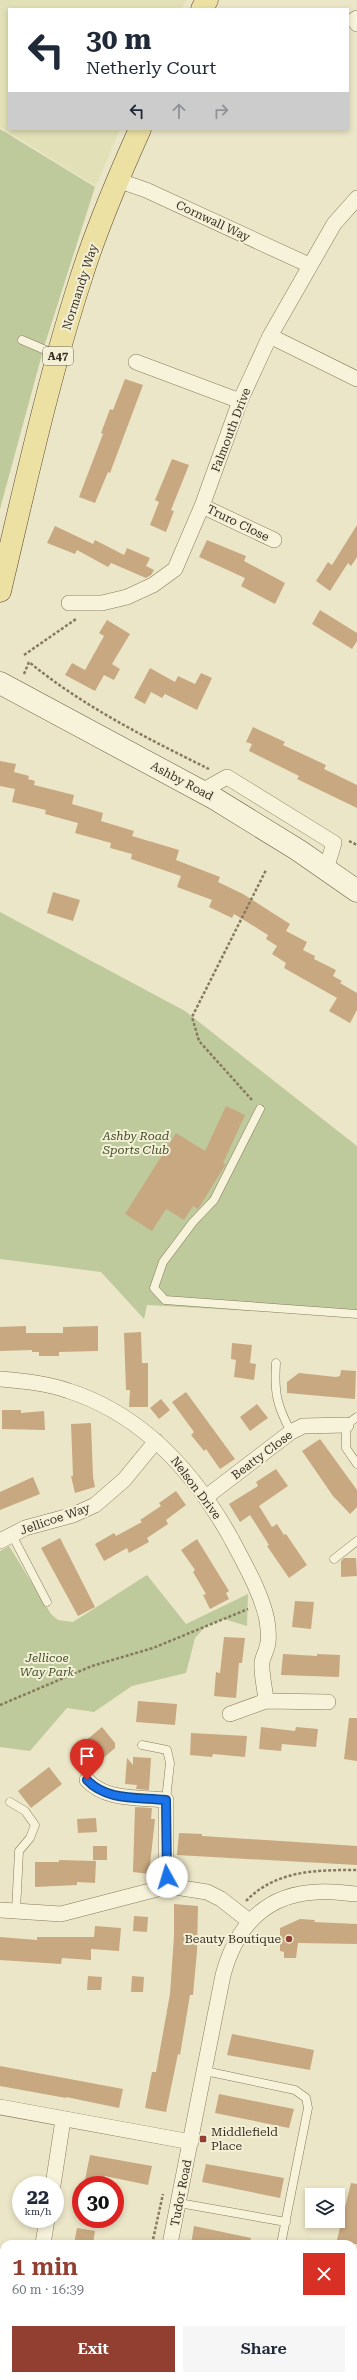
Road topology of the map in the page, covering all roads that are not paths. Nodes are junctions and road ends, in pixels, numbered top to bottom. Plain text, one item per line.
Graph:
1 (140, 130) edge
2 (117, 180) junction
3 (357, 198) edge
4 (309, 266) junction
5 (270, 336) junction
6 (22, 340) dead end
7 (58, 356) junction
8 (136, 362) dead end
9 (357, 379) edge
10 (240, 401) junction
11 (202, 506) junction
12 (274, 540) dead end
13 (0, 591) edge
14 (69, 603) dead end
15 (0, 683) edge
16 (202, 791) junction
17 (326, 869) junction
18 (357, 891) edge
19 (260, 1109) road end
20 (357, 1314) edge
21 (276, 1363) dead end
22 (0, 1379) edge
23 (351, 1421) edge
24 (291, 1432) junction
25 (156, 1441) junction
26 (357, 1464) edge
27 (206, 1498) junction
28 (6, 1538) edge
29 (357, 1541) edge
30 (334, 1559) dead end
31 (46, 1602) dead end
32 (266, 1701) junction
33 (328, 1702) dead end
34 (230, 1714) dead end
35 (142, 1745) dead end
36 (87, 1780) dead end
37 (166, 1800) junction
38 (10, 1802) dead end
39 (169, 1886) junction
40 (357, 1894) edge
41 (0, 1910) edge
42 (16, 1911) junction
43 (248, 1921) junction
44 (205, 2071) junction
45 (0, 2107) edge
46 (63, 2120) junction
47 (191, 2142) junction
48 (54, 2176) edge
49 (179, 2203) junction
50 (286, 2222) junction
51 (46, 2228) edge
52 (44, 2240) edge
53 (171, 2240) edge
54 (282, 2240) edge

1 - 2 main road, Normandy Way / A47
2 - 4 street, Cornwall Way
2 - 7 main road, Normandy Way / A47
3 - 4 street, Falmouth Drive
4 - 5 street, Falmouth Drive
5 - 9 street
5 - 10 street, Falmouth Drive
6 - 7 lane
7 - 13 main road, Normandy Way / A47
8 - 10 street
10 - 11 street, Falmouth Drive
11 - 12 street, Truro Close
11 - 14 street, Falmouth Drive
15 - 16 main road, Ashby Road
16 - 17 main road, Ashby Road
16 - 17 street
17 - 18 main road, Ashby Road
19 - 20 lane
21 - 24 lane
22 - 25 street, Nelson Drive
23 - 24 street, Beatty Close
23 - 26 lane
24 - 27 street, Beatty Close
25 - 27 street, Nelson Drive
25 - 28 street, Jellicoe Way
27 - 32 street, Nelson Drive
28 - 31 lane
29 - 30 lane
32 - 33 street
32 - 34 street
35 - 37 lane
36 - 37 street
37 - 39 street
38 - 42 lane
39 - 42 street
39 - 43 street
40 - 43 street, Tudor Road
41 - 42 street
43 - 44 street, Tudor Road
44 - 47 street, Tudor Road
44 - 50 lane
45 - 46 street
46 - 47 street
46 - 48 street
47 - 49 street, Tudor Road
49 - 50 lane
49 - 53 street, Tudor Road
50 - 54 lane
51 - 52 street

